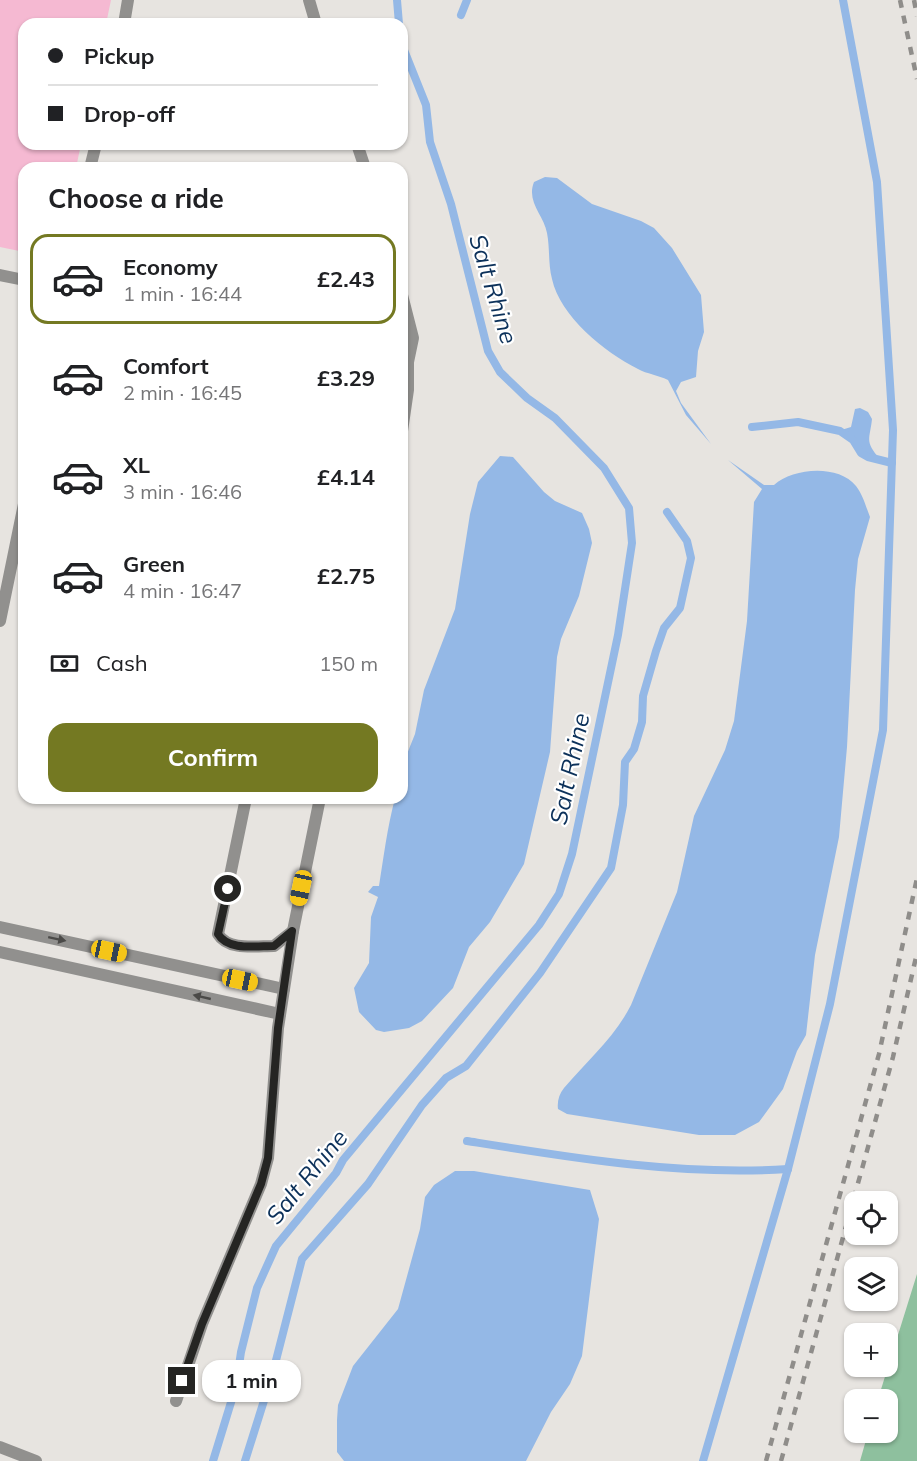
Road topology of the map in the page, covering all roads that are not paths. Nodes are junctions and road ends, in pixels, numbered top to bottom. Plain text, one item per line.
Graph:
1 (128, 0) edge
2 (309, 0) edge
3 (125, 18) edge
4 (314, 18) edge
5 (0, 275) edge
6 (18, 279) edge
7 (408, 318) edge
8 (408, 350) edge
9 (18, 533) edge
10 (0, 621) edge
11 (245, 804) edge
12 (319, 804) edge
13 (0, 927) edge
14 (292, 931) junction
15 (0, 952) edge
16 (284, 989) junction
17 (280, 1014) junction
18 (176, 1401) dead end
19 (0, 1447) edge
20 (36, 1461) edge

1 - 3 lane
2 - 4 lane
5 - 6 lane
7 - 8 lane
9 - 10 lane
11 - 14 lane
12 - 14 lane
13 -> 16 lane
14 - 16 lane
17 -> 15 lane
16 - 17 lane
17 - 18 lane
19 - 20 lane

